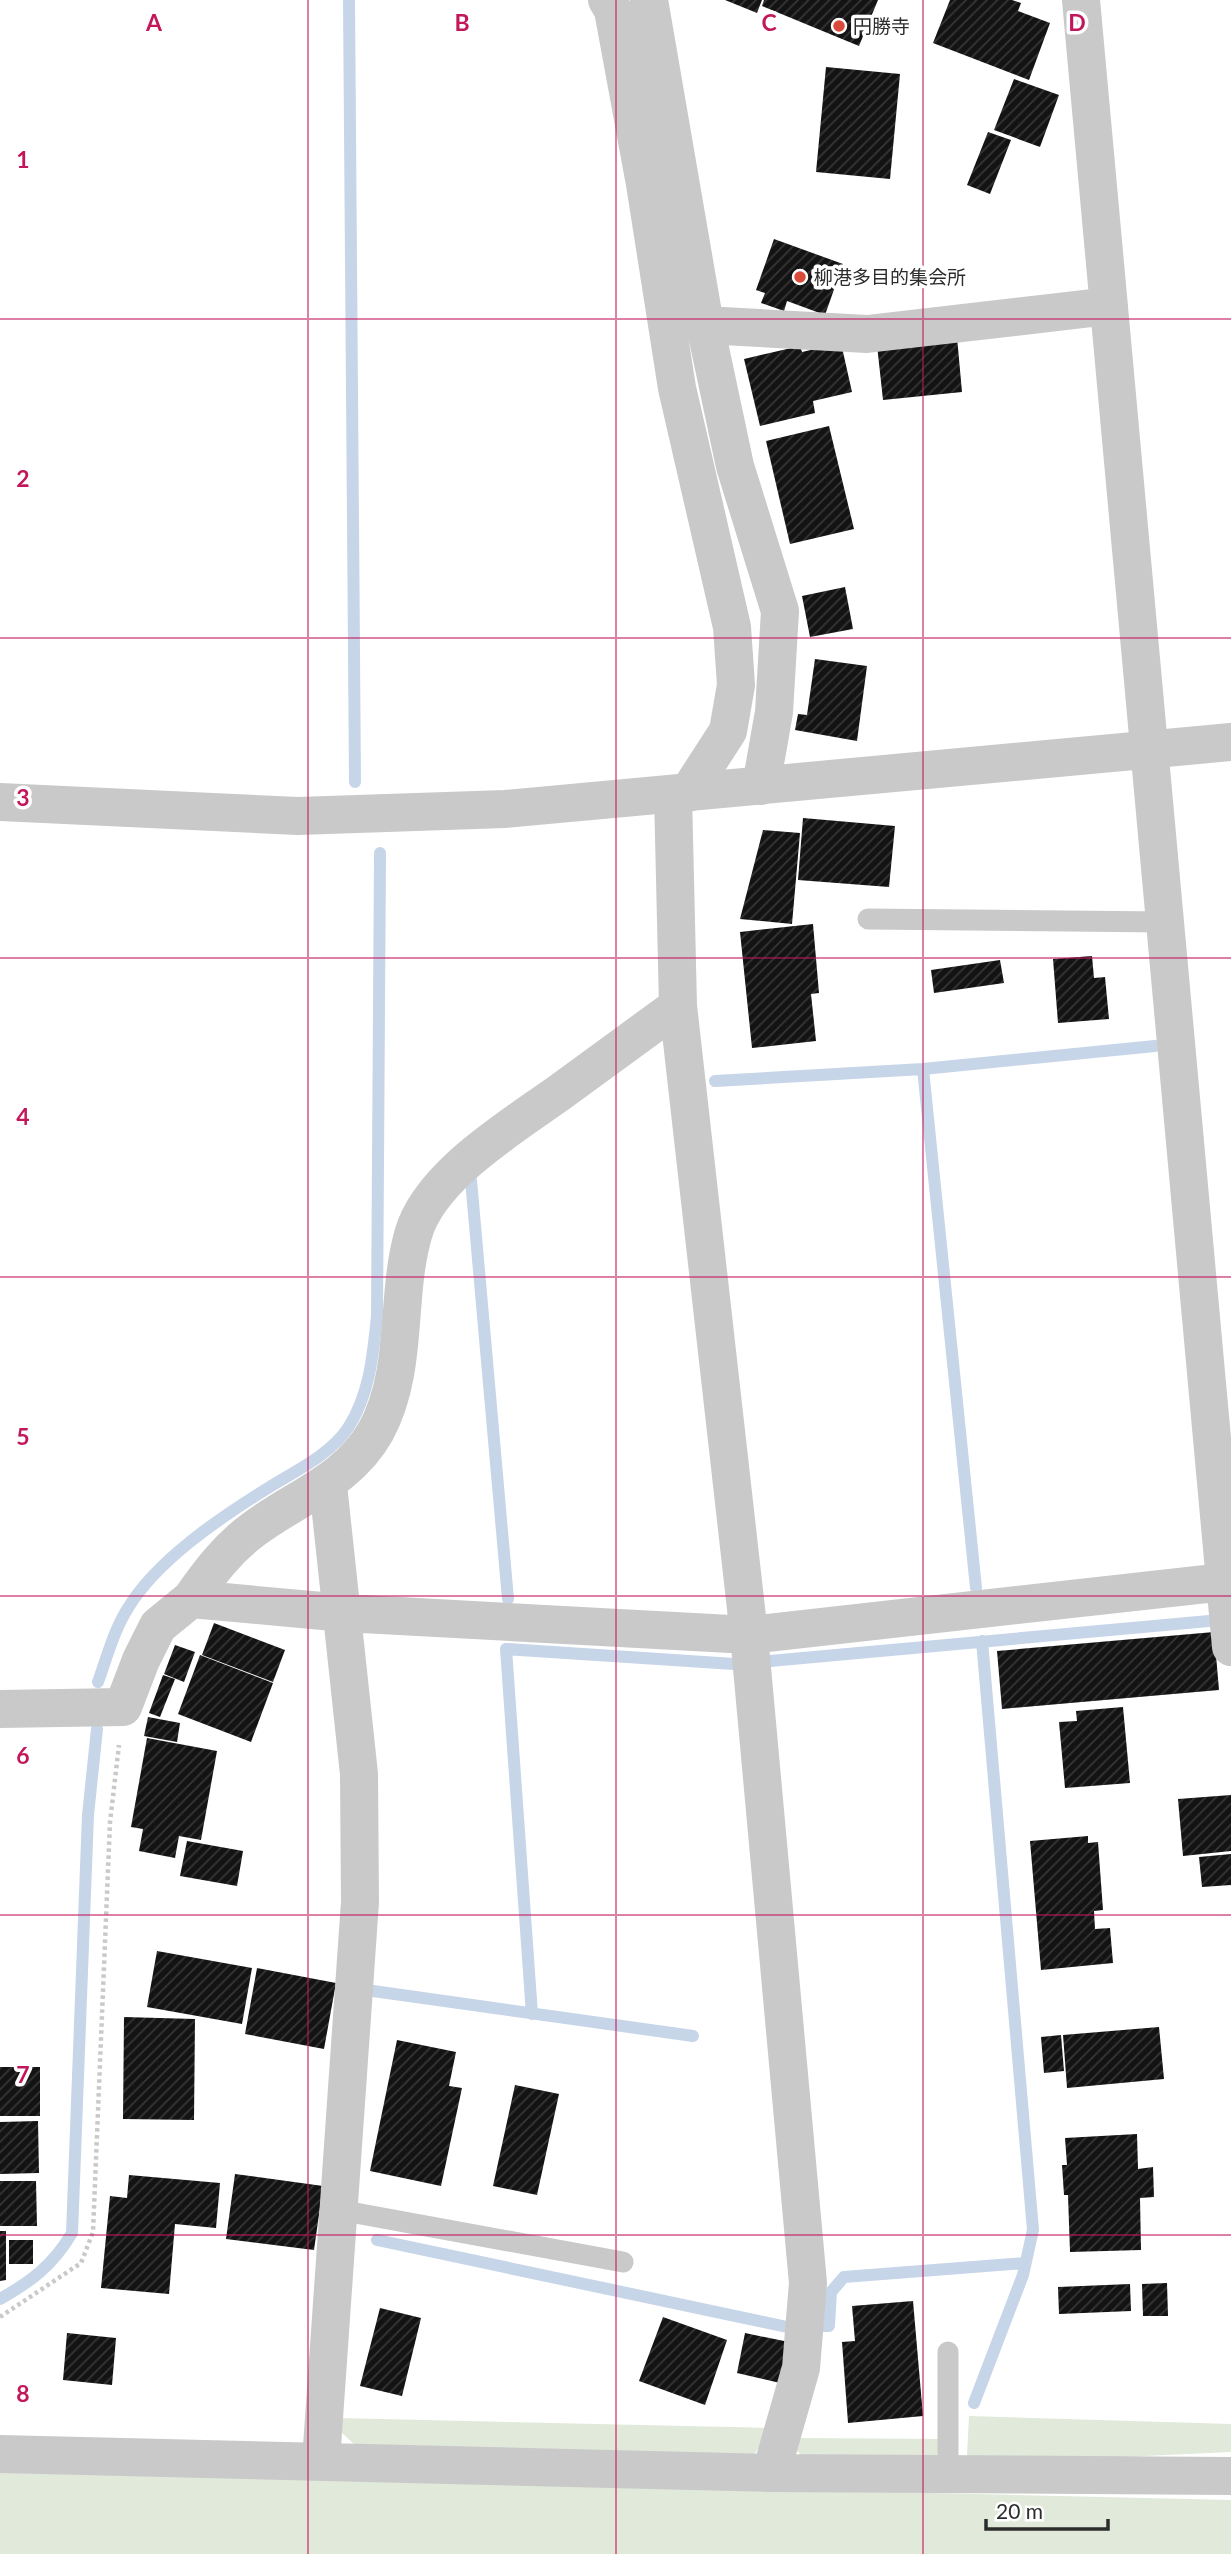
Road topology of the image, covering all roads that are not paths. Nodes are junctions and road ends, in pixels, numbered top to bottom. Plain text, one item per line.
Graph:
1 (607, 0) edge
2 (649, 0) edge
3 (1081, 0) edge
4 (1109, 306) junction
5 (705, 325) junction
6 (1231, 742) edge
7 (1150, 750) junction
8 (761, 786) junction
9 (681, 793) junction
10 (0, 802) edge
11 (868, 919) dead end
12 (1166, 922) junction
13 (678, 1006) junction
14 (328, 1485) junction
15 (1224, 1582) junction
16 (191, 1599) junction
17 (344, 1613) junction
18 (749, 1635) junction
19 (1231, 1647) edge
20 (0, 1709) edge
21 (340, 2210) junction
22 (623, 2262) dead end
23 (947, 2352) dead end
24 (0, 2454) edge
25 (321, 2462) junction
26 (771, 2473) junction
27 (948, 2474) junction
28 (1231, 2476) edge

1 - 9 street
2 - 5 street
3 - 4 street
4 - 5 street
4 - 7 street
5 - 8 street
6 - 7 street
7 - 8 street
7 - 12 street
8 - 9 street
9 - 10 street
9 - 13 street
11 - 12 lane
12 - 15 street
13 - 14 street
13 - 18 street
14 - 16 street
14 - 17 street
15 - 18 street
15 - 19 street
16 - 17 street
16 - 20 street
17 - 18 street
17 - 21 street
18 - 26 street
21 - 22 lane
21 - 25 street
23 - 27 lane
24 - 25 street
25 - 26 street
26 - 27 street
27 - 28 street

